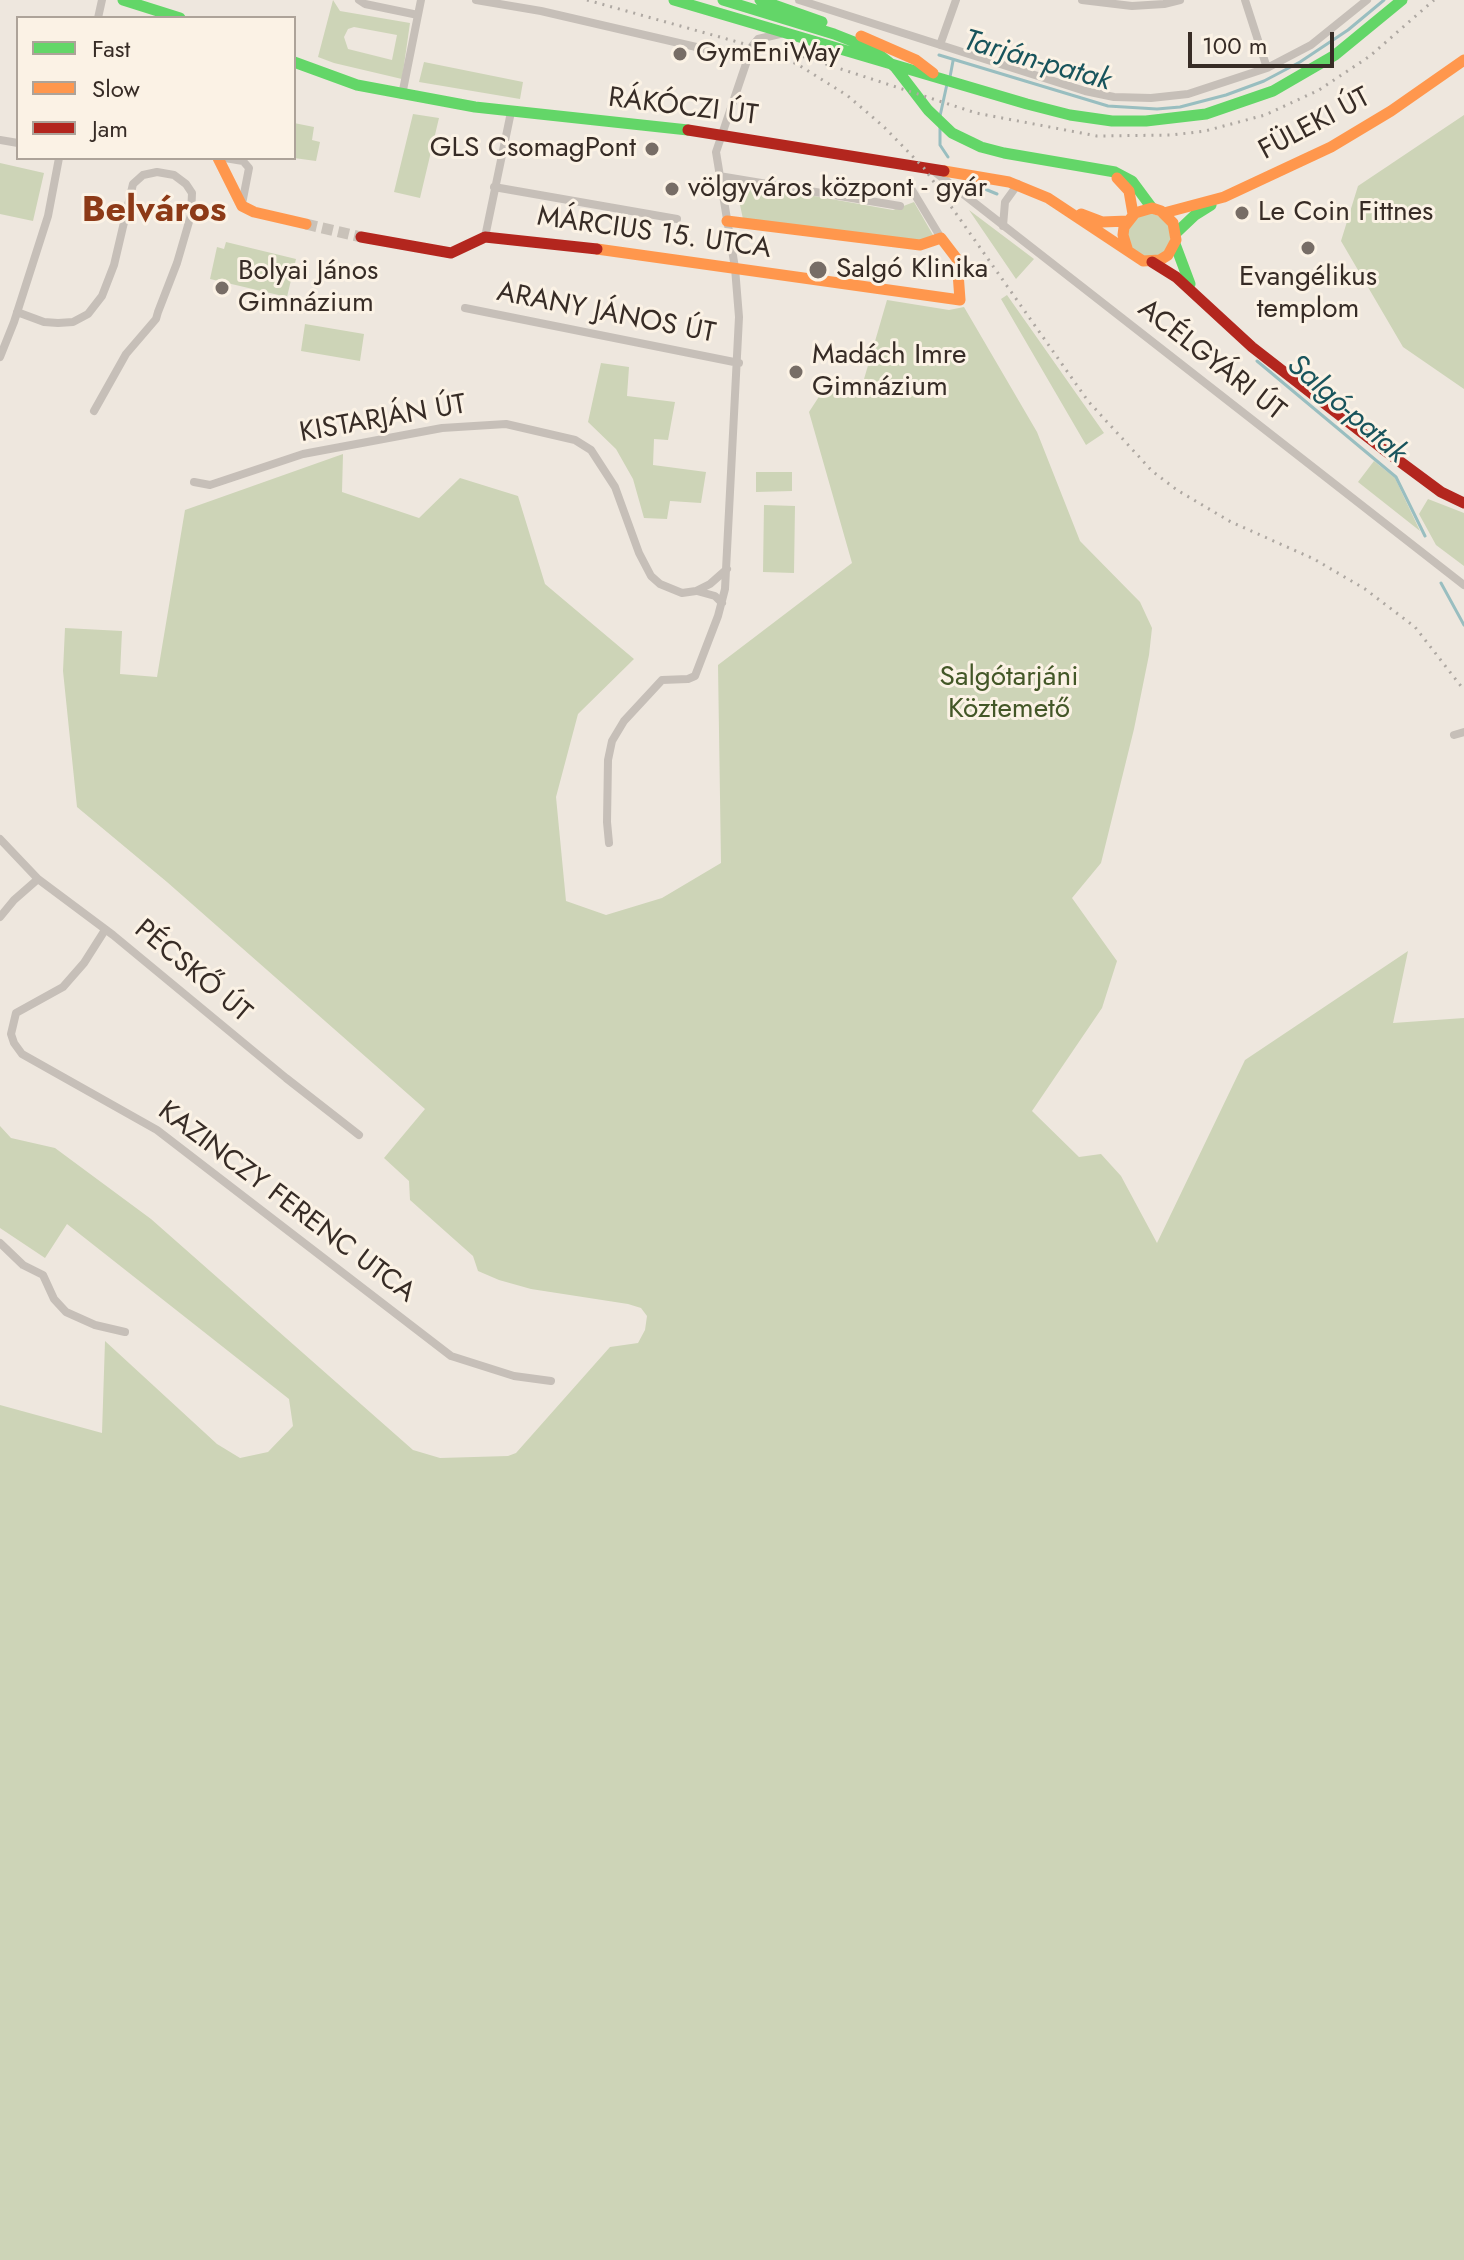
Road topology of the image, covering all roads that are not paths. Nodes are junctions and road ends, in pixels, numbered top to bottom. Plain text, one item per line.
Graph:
1 (123, 0) edge
2 (359, 0) edge
3 (421, 0) edge
4 (476, 0) edge
5 (674, 0) edge
6 (723, 0) edge
7 (799, 0) edge
8 (956, 0) edge
9 (1082, 0) edge
10 (1180, 0) edge
11 (1245, 0) edge
12 (1367, 0) edge
13 (1402, 0) edge
14 (767, 1) edge
15 (418, 15) junction
16 (174, 16) edge
17 (788, 35) junction
18 (940, 45) junction
19 (748, 59) junction
20 (1464, 60) edge
21 (296, 63) edge
22 (1267, 68) junction
23 (939, 78) junction
24 (402, 95) junction
25 (511, 112) junction
26 (728, 114) junction
27 (721, 136) junction
28 (741, 139) junction
29 (59, 160) edge
30 (219, 160) edge
31 (233, 160) edge
32 (1096, 168) junction
33 (933, 169) junction
34 (719, 176) junction
35 (1018, 184) junction
36 (909, 185) dead end
37 (494, 187) junction
38 (1224, 197) junction
39 (241, 205) junction
40 (900, 206) dead end
41 (1063, 208) junction
42 (1158, 211) junction
43 (1130, 218) junction
44 (677, 219) dead end
45 (727, 221) junction
46 (306, 224) tunnel mouth
47 (1003, 226) junction
48 (361, 237) tunnel mouth
49 (485, 237) junction
50 (941, 238) junction
51 (1176, 239) junction
52 (1127, 248) junction
53 (1152, 262) junction
54 (735, 268) junction
55 (1204, 304) junction
56 (465, 308) dead end
57 (17, 312) junction
58 (0, 357) edge
59 (739, 363) junction
60 (94, 411) dead end
61 (194, 482) dead end
62 (1464, 503) edge
63 (727, 568) junction
64 (1464, 585) edge
65 (696, 591) junction
66 (722, 603) junction
67 (1464, 732) edge
68 (1454, 735) dead end
69 (0, 839) edge
70 (609, 843) dead end
71 (38, 879) junction
72 (0, 917) edge
73 (105, 930) junction
74 (359, 1135) dead end
75 (0, 1243) edge
76 (125, 1332) dead end
77 (551, 1381) dead end

1 - 16 main road
2 - 15 street
3 - 15 street
4 - 19 street
5 - 17 main road
6 - 32 main road
7 - 18 street
8 - 18 street
9 - 10 street
11 - 22 street
12 - 22 street
13 - 23 main road
14 - 23 main road
15 - 24 street
17 - 19 street
17 - 23 main road
18 - 22 street
19 - 26 street, ARANY JÁNOS ÚT
20 - 38 main road, FÜLEKI ÚT
21 - 24 main road, RÁKÓCZI ÚT
24 - 25 main road, RÁKÓCZI ÚT
25 - 27 main road, RÁKÓCZI ÚT
25 - 37 street
26 - 27 street, ARANY JÁNOS ÚT
26 - 28 street
27 - 28 main road, RÁKÓCZI ÚT
27 - 34 street, ARANY JÁNOS ÚT
28 - 33 main road, RÁKÓCZI ÚT
29 - 57 street
30 - 39 main road
31 - 39 street
32 - 42 main road
32 - 43 main road
33 - 35 main road, RÁKÓCZI ÚT
33 - 47 street, ACÉLGYÁRI ÚT
34 - 40 street
34 - 45 street, ARANY JÁNOS ÚT
35 - 41 main road, RÁKÓCZI ÚT
35 - 47 street
36 - 50 street
37 - 44 street
37 - 49 street
38 - 42 main road
38 - 51 main road
39 - 46 main road
41 - 43 main road
41 - 52 main road
42 - 43 main road
42 - 51 main road
43 - 52 main road
45 - 50 main road
45 - 54 street, ARANY JÁNOS ÚT
47 - 64 street, ACÉLGYÁRI ÚT
48 - 49 main road, MÁRCIUS 15. UTCA
49 - 54 main road, MÁRCIUS 15. UTCA
50 - 54 main road, MÁRCIUS 15. UTCA
51 - 53 main road
51 - 55 main road
52 - 53 main road
53 - 55 main road
54 - 59 street, ARANY JÁNOS ÚT
55 - 62 main road
56 - 59 street, ARANY JÁNOS ÚT
57 - 58 street
57 - 60 street
59 - 63 street, ARANY JÁNOS ÚT
61 - 65 street, KISTARJÁN ÚT
63 - 65 street
63 - 66 street, ARANY JÁNOS ÚT
65 - 66 street, KISTARJÁN ÚT
66 - 70 street, ARANY JÁNOS ÚT
67 - 68 street
69 - 71 street, PÉCSKŐ ÚT
71 - 72 street
71 - 73 street, PÉCSKŐ ÚT
73 - 74 street, PÉCSKŐ ÚT
73 - 77 street, KAZINCZY FERENC UTCA
75 - 76 street

